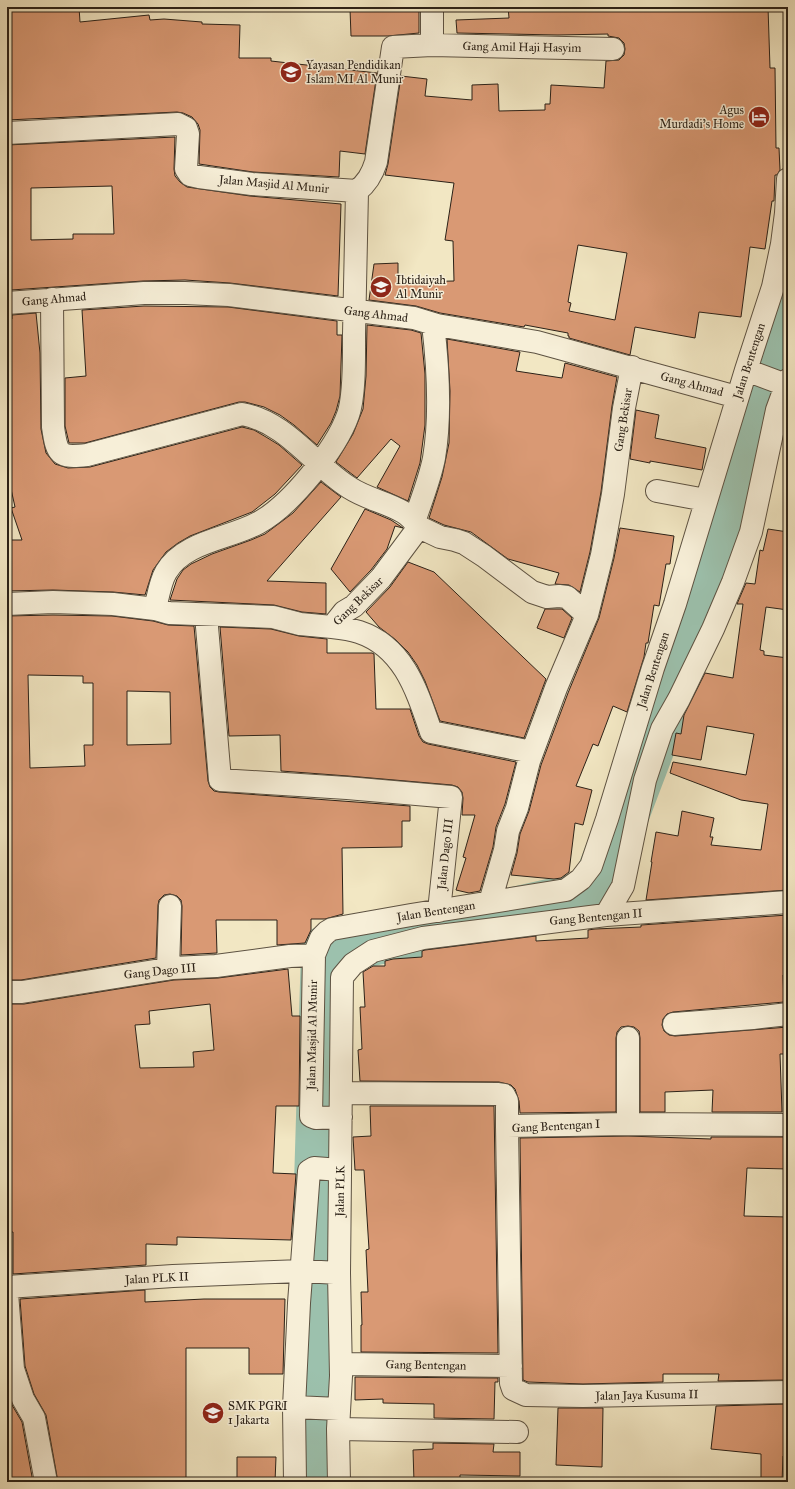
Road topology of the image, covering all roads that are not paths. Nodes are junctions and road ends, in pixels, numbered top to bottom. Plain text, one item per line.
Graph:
1 (432, 7) edge
2 (432, 45) junction
3 (613, 49) dead end
4 (7, 133) edge
5 (788, 179) edge
6 (357, 191) junction
7 (52, 299) junction
8 (7, 303) edge
9 (354, 311) junction
10 (434, 324) junction
11 (632, 367) junction
12 (749, 371) junction
13 (783, 382) edge
14 (737, 397) junction
15 (320, 464) junction
16 (658, 491) dead end
17 (706, 500) junction
18 (416, 524) junction
19 (7, 604) edge
20 (155, 609) junction
21 (206, 615) junction
22 (587, 615) junction
23 (332, 627) junction
24 (532, 752) junction
25 (490, 902) junction
26 (788, 902) edge
27 (170, 906) dead end
28 (439, 910) junction
29 (606, 915) junction
30 (403, 929) junction
31 (328, 968) junction
32 (168, 969) junction
33 (7, 992) edge
34 (788, 1014) edge
35 (674, 1024) dead end
36 (628, 1038) dead end
37 (341, 1093) junction
38 (339, 1117) junction
39 (628, 1124) junction
40 (788, 1125) edge
41 (507, 1126) junction
42 (338, 1169) junction
43 (319, 1272) junction
44 (7, 1287) edge
45 (7, 1293) edge
46 (341, 1364) junction
47 (511, 1375) junction
48 (788, 1392) edge
49 (297, 1407) junction
50 (337, 1416) junction
51 (517, 1432) dead end
52 (46, 1482) edge
53 (295, 1482) edge
54 (339, 1482) edge

1 - 2 street
2 - 3 street, Gang Amil Haji Hasyim
2 - 6 street
4 - 6 street, Jalan Masjid Al Munir
5 - 12 street, Jalan Bentengan
6 - 9 street
7 - 8 street, Gang Ahmad
7 - 9 street, Gang Ahmad
7 - 15 street
9 - 10 street, Gang Ahmad
9 - 15 street
10 - 11 street, Gang Ahmad
10 - 18 street, Gang Bekisar
11 - 14 street, Gang Ahmad
11 - 22 street, Gang Bekisar
12 - 13 street
12 - 14 street, Jalan Bentengan
13 - 29 street
14 - 17 street, Jalan Bentengan
15 - 18 street
15 - 20 street
16 - 17 street
17 - 25 street, Jalan Bentengan
18 - 22 street
18 - 23 street, Gang Bekisar
19 - 20 street, Gang Bekisar
20 - 21 street, Gang Bekisar
21 - 23 street, Gang Bekisar
21 - 28 street, Jalan Dago III
22 - 24 street, Gang Bekisar
23 - 24 street
24 - 25 street, Gang Bekisar
25 - 28 street, Jalan Bentengan
26 - 29 street, Gang Bentengan II
27 - 32 street
28 - 30 street, Jalan Bentengan
29 - 30 street, Gang Bentengan II
30 - 31 street
30 - 31 street, Jalan Bentengan
31 - 32 street, Gang Dago III
31 - 37 street, Jalan PLK
31 - 38 street, Jalan Masjid Al Munir
32 - 33 street, Gang Dago III
34 - 35 street
36 - 39 street
37 - 38 street, Jalan PLK
37 - 41 street
38 - 42 street, Jalan PLK
39 - 40 street, Gang Bentengan I
39 - 41 street, Gang Bentengan I
41 - 47 street, Gang Bentengan I
42 - 43 street, Jalan PLK
42 - 43 street, Jalan PLK
43 - 44 street, Jalan PLK II
43 - 46 street, Jalan PLK
43 - 49 street, Jalan PLK
45 - 52 street
46 - 47 street, Gang Bentengan
46 - 50 street, Jalan PLK
47 - 48 street, Jalan Jaya Kusuma II
49 - 50 street
49 - 53 street, Jalan PLK
50 - 51 street
50 - 54 street, Jalan PLK

